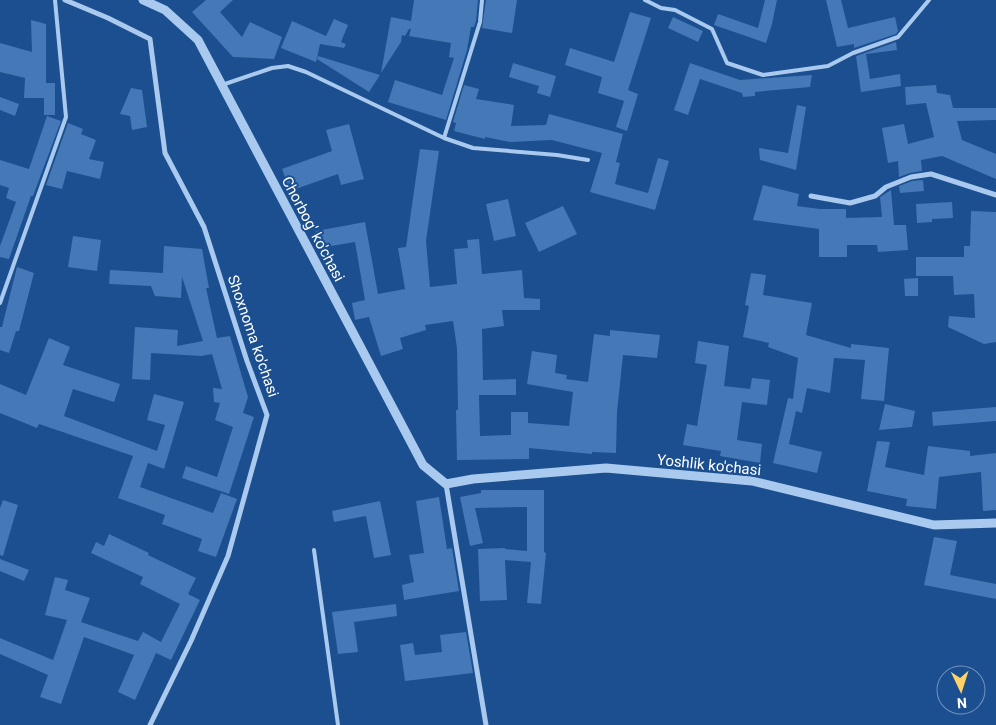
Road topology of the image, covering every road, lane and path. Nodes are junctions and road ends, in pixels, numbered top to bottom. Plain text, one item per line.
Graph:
1 (55, 0) edge
2 (64, 0) edge
3 (143, 0) edge
4 (482, 0) edge
5 (645, 0) edge
6 (929, 0) edge
7 (222, 85) junction
8 (444, 138) junction
9 (588, 160) dead end
10 (996, 195) edge
11 (811, 196) dead end
12 (0, 303) edge
13 (446, 484) junction
14 (996, 523) edge
15 (314, 550) dead end
16 (150, 725) edge
17 (338, 725) edge
18 (486, 725) edge

1 - 12 lane
2 - 16 street, Shoxnoma ko'chasi
3 - 7 street, Chorbog' ko'chasi
4 - 8 lane
5 - 6 lane
7 - 8 lane
7 - 13 street, Chorbog' ko'chasi
8 - 9 lane
10 - 11 street
13 - 14 street, Yoshlik ko'chasi
13 - 18 street
15 - 17 lane

